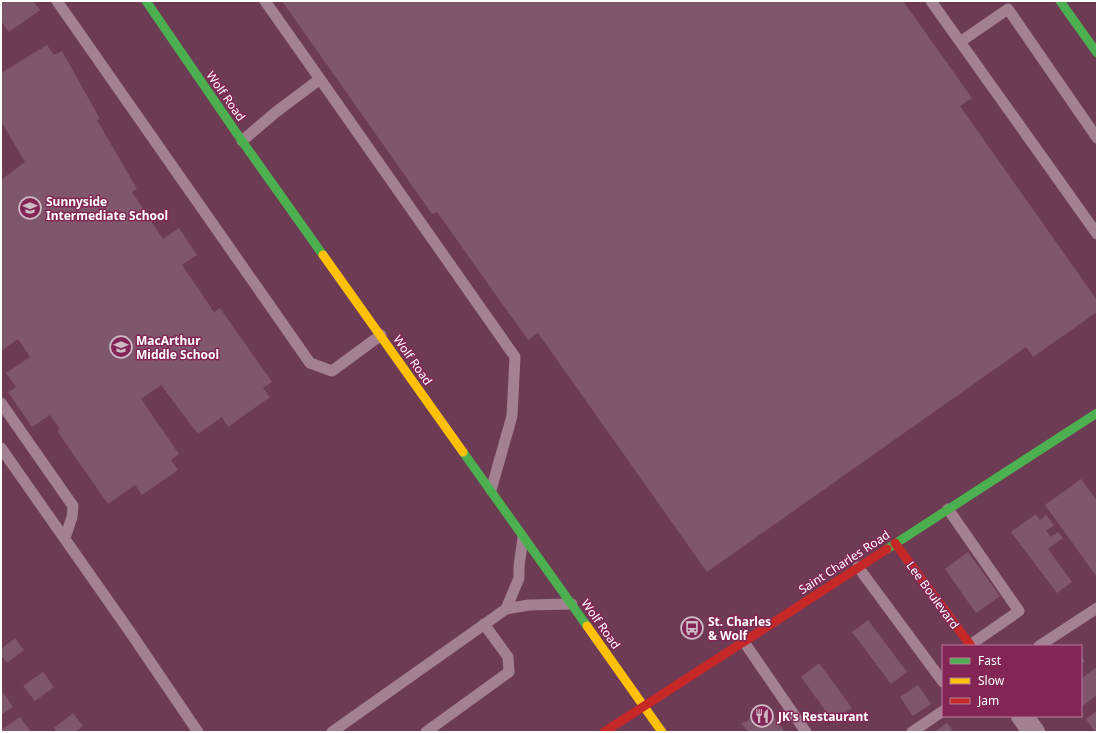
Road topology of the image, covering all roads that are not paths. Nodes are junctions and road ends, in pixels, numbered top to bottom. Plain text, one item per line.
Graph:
1 (57, 1) edge
2 (146, 1) edge
3 (265, 1) edge
4 (931, 1) edge
5 (1060, 1) edge
6 (960, 42) junction
7 (1097, 53) edge
8 (320, 78) junction
9 (1097, 138) edge
10 (242, 140) junction
11 (1097, 234) edge
12 (381, 335) junction
13 (1, 402) edge
14 (1097, 413) edge
15 (1, 448) edge
16 (491, 490) junction
17 (948, 509) junction
18 (523, 536) junction
19 (65, 538) junction
20 (895, 543) junction
21 (858, 567) junction
22 (572, 604) junction
23 (1097, 608) edge
24 (506, 609) junction
25 (484, 624) junction
26 (744, 642) junction
27 (969, 645) edge
28 (971, 645) edge
29 (1041, 645) edge
30 (942, 681) edge
31 (644, 706) junction
32 (942, 712) edge
33 (1023, 717) edge
34 (198, 732) edge
35 (332, 732) edge
36 (426, 732) edge
37 (604, 732) edge
38 (662, 732) edge
39 (806, 732) edge
40 (912, 732) edge
41 (1034, 732) edge

1 - 12 lane
2 - 10 street, Wolf Road
3 - 8 lane
4 - 6 lane
5 - 7 street
6 - 9 lane
6 - 11 lane
8 - 10 lane
8 - 16 lane
10 - 12 street, Wolf Road
12 - 16 street, Wolf Road
13 - 19 lane
14 - 17 street, Saint Charles Road
15 - 19 lane
16 - 18 street, Wolf Road
17 - 20 street, Saint Charles Road
17 - 28 lane
18 - 22 street, Wolf Road
18 - 24 lane
19 - 34 lane
20 - 21 street, Saint Charles Road
20 - 27 street, Lee Boulevard
21 - 26 street, Saint Charles Road
21 - 30 lane
22 - 24 lane
22 - 31 street, Wolf Road
23 - 29 lane
24 - 25 lane
25 - 35 lane
25 - 36 lane
26 - 31 street, Saint Charles Road
26 - 39 lane
31 - 37 street, Saint Charles Road
31 - 38 street, Wolf Road
32 - 40 lane
33 - 41 street

